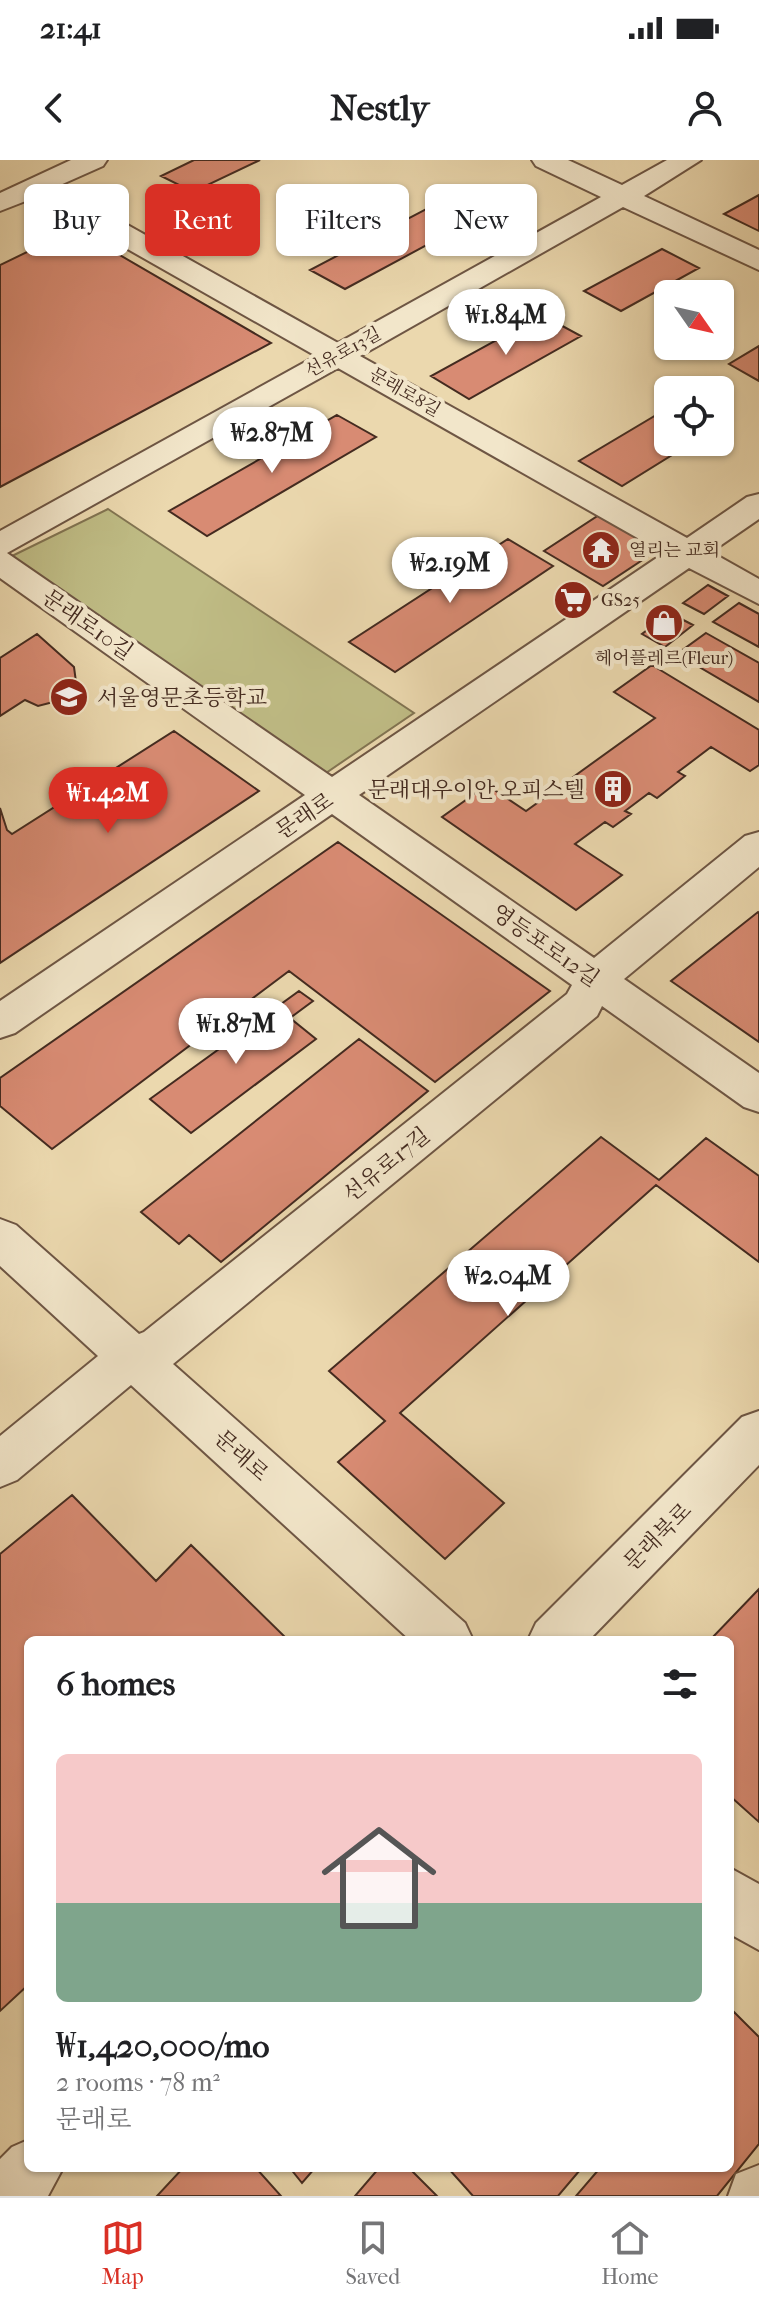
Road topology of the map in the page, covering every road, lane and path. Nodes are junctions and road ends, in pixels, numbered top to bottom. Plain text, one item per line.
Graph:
1 (93, 160) edge
2 (546, 160) edge
3 (687, 160) edge
4 (41, 184) edge
5 (24, 192) edge
6 (622, 196) junction
7 (0, 203) edge
8 (129, 237) edge
9 (759, 261) edge
10 (340, 355) junction
11 (759, 504) edge
12 (0, 545) edge
13 (688, 554) junction
14 (0, 562) edge
15 (759, 593) edge
16 (333, 795) junction
17 (759, 846) edge
18 (595, 980) junction
19 (0, 1022) edge
20 (759, 1095) edge
21 (0, 1238) edge
22 (132, 1356) junction
23 (759, 1432) edge
24 (0, 1465) edge
25 (443, 1636) edge
26 (558, 1636) edge
27 (734, 1900) edge
28 (759, 1922) edge
29 (29, 2172) edge
30 (6, 2196) edge

1 - 4 street
2 - 6 street
3 - 6 street, 선유로13길
5 - 7 street
6 - 9 street
6 - 10 street, 선유로13길
8 - 10 street, 문래로8길
10 - 12 street, 선유로13길
10 - 13 street, 문래로8길
11 - 13 street, 문래로
13 - 15 street
13 - 16 street, 문래로
14 - 16 street, 문래로10길
16 - 18 street, 영등포로12길
16 - 19 street, 문래로
17 - 18 street, 선유로17길
18 - 20 street, 영등포로12길
18 - 22 street, 선유로17길
21 - 22 street, 문래로
22 - 24 street, 선유로17길
22 - 25 street, 문래로
23 - 26 street, 문래북로
27 - 28 street
29 - 30 street

